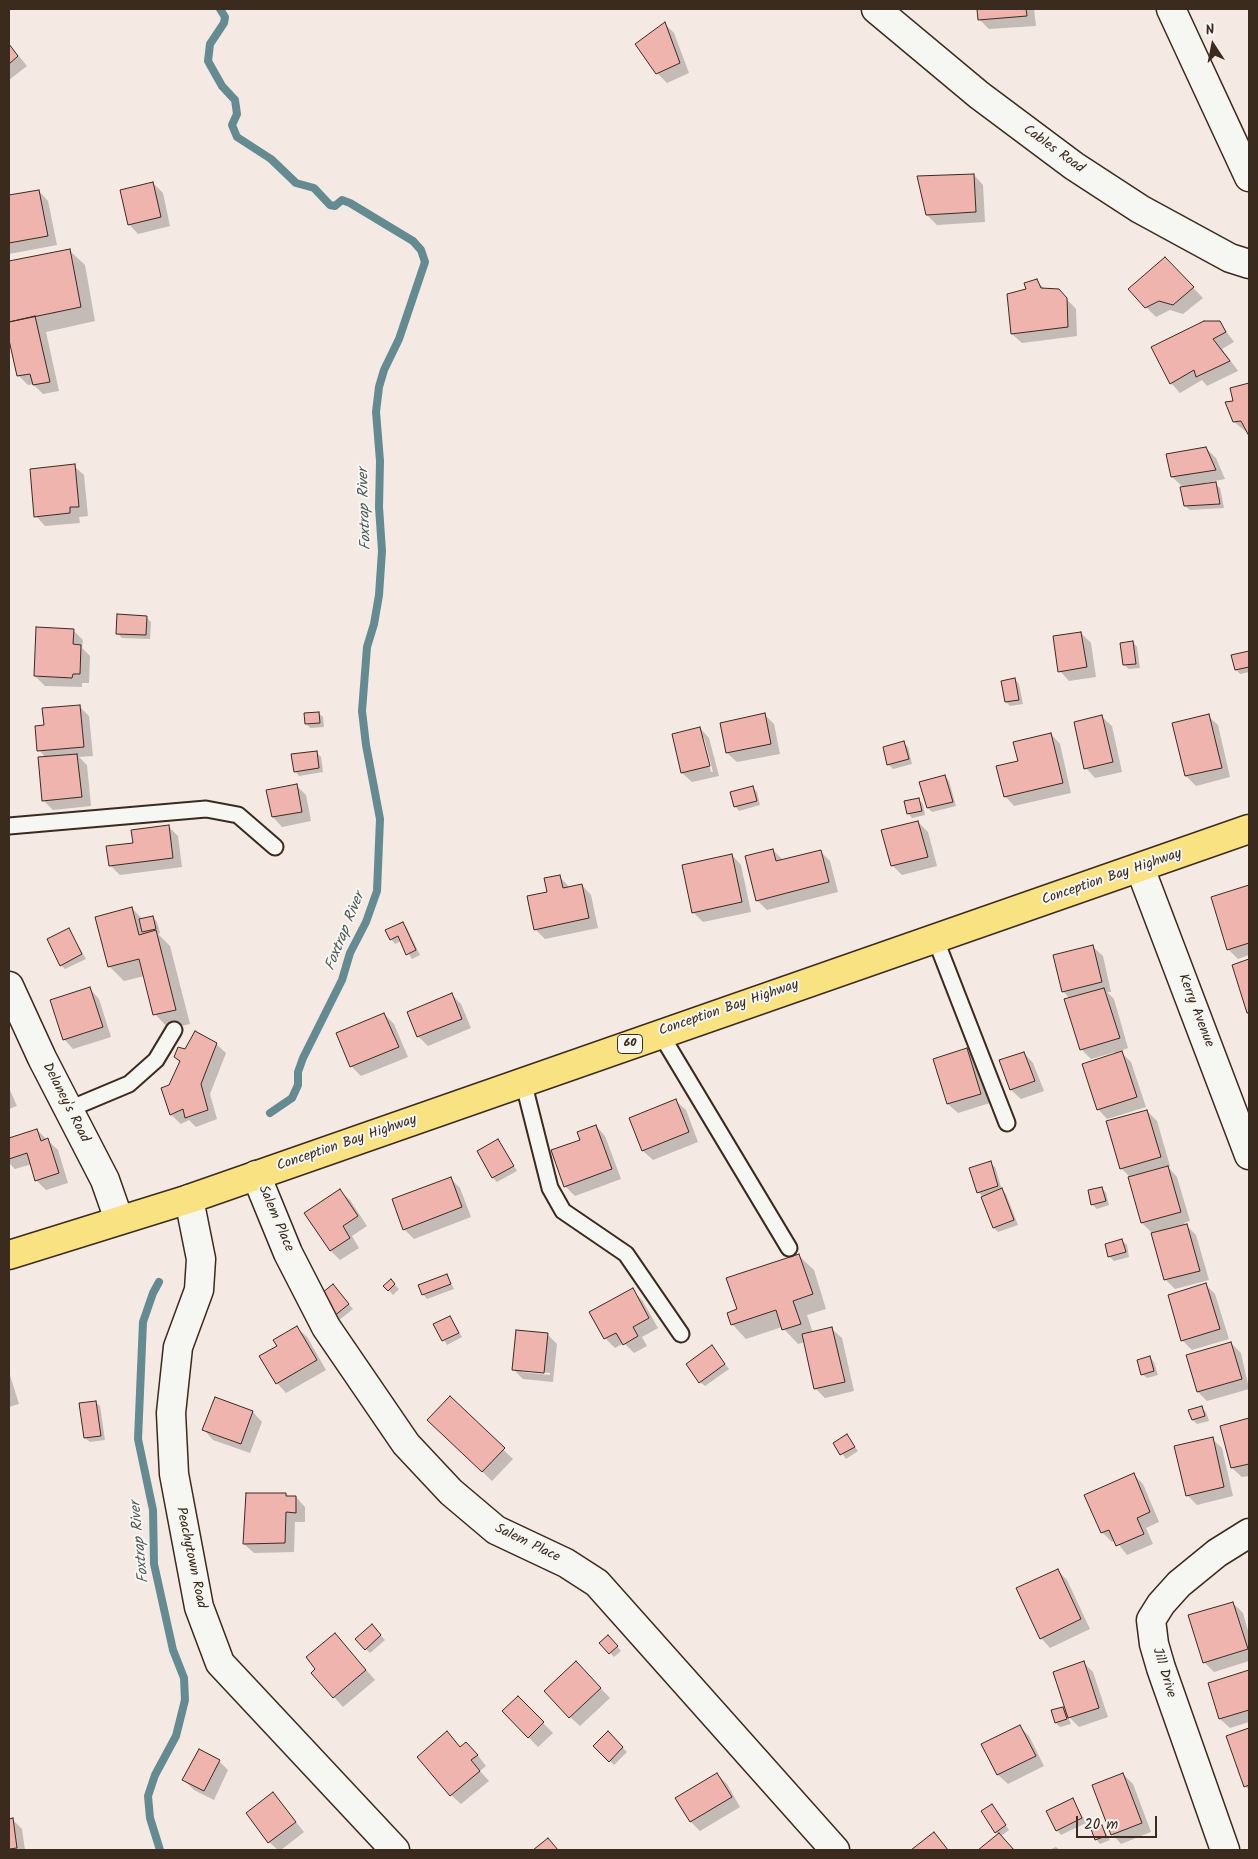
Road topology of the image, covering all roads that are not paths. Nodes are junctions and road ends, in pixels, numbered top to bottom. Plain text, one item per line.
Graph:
1 (876, 9) edge
2 (1171, 9) edge
3 (1249, 177) edge
4 (1249, 264) edge
5 (9, 826) edge
6 (1249, 829) edge
7 (275, 847) dead end
8 (1140, 868) junction
9 (935, 938) junction
10 (9, 986) edge
11 (174, 1030) dead end
12 (660, 1033) junction
13 (523, 1081) junction
14 (67, 1110) junction
15 (1007, 1122) dead end
16 (1249, 1155) edge
17 (256, 1175) junction
18 (189, 1199) junction
19 (119, 1220) junction
20 (789, 1248) dead end
21 (9, 1256) edge
22 (681, 1334) dead end
23 (1249, 1533) edge
24 (395, 1850) edge
25 (835, 1850) edge
26 (1225, 1850) edge

1 - 4 street, Cables Road
2 - 3 street
5 - 7 lane
6 - 8 main road, Conception Bay Highway / 60
8 - 9 main road, Conception Bay Highway / 60
8 - 16 street, Kerry Avenue
9 - 12 main road, Conception Bay Highway / 60
9 - 15 lane
10 - 14 street, Delaney's Road
11 - 14 lane
12 - 13 main road, Conception Bay Highway / 60
12 - 20 lane
13 - 17 main road, Conception Bay Highway / 60
13 - 22 lane
14 - 19 street, Delaney's Road
17 - 18 main road, Conception Bay Highway / 60
17 - 25 street, Salem Place
18 - 19 main road, Conception Bay Highway / 60
18 - 24 street, Peachytown Road
19 - 21 main road, Conception Bay Highway / 60
23 - 26 street, Jill Drive

